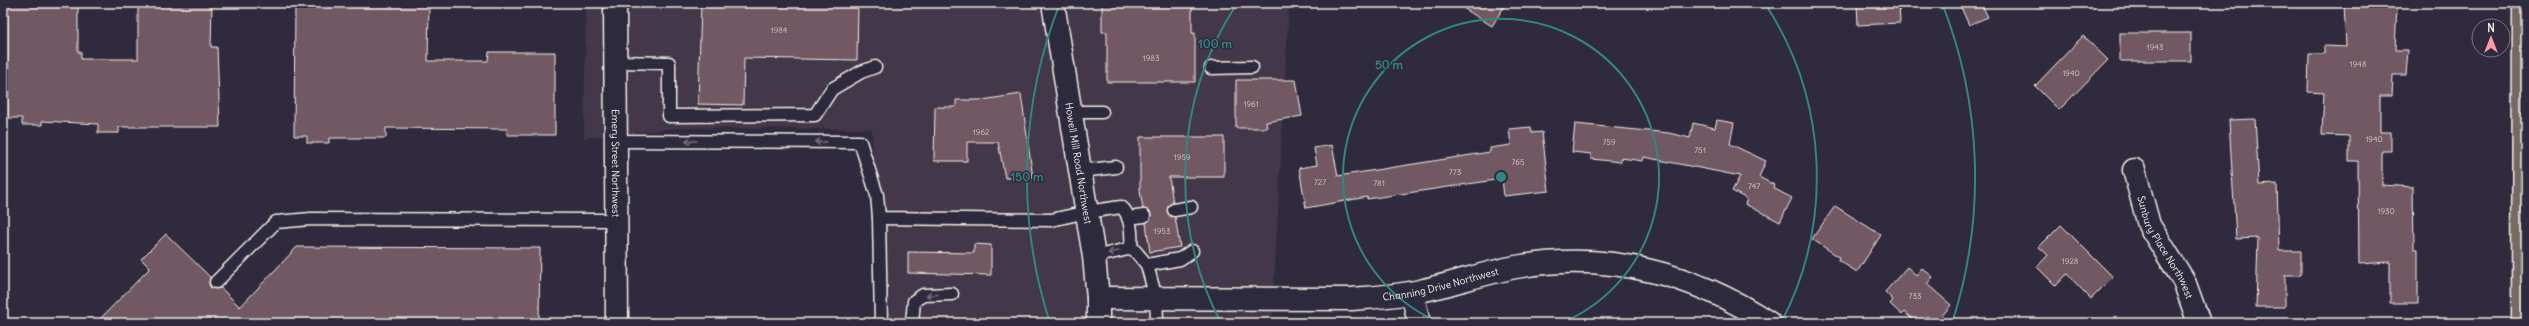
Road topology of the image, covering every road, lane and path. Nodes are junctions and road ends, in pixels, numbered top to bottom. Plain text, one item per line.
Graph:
1 (616, 3) edge
2 (1052, 3) edge
3 (2524, 3) edge
4 (615, 62) junction
5 (875, 67) dead end
6 (1252, 67) dead end
7 (1211, 68) dead end
8 (1070, 112) junction
9 (1102, 112) dead end
10 (2525, 124) edge
11 (615, 141) junction
12 (1116, 167) dead end
13 (2134, 170) dead end
14 (1080, 171) junction
15 (1191, 207) dead end
16 (1174, 210) dead end
17 (1087, 212) junction
18 (1144, 216) dead end
19 (879, 218) junction
20 (1128, 218) junction
21 (617, 220) junction
22 (1131, 246) junction
23 (1192, 251) dead end
24 (1094, 256) junction
25 (1147, 265) junction
26 (216, 282) dead end
27 (1412, 293) junction
28 (952, 294) dead end
29 (1098, 298) junction
30 (1156, 298) junction
31 (1157, 320) dead end
32 (617, 323) edge
33 (881, 323) edge
34 (912, 323) edge
35 (1098, 323) edge
36 (1419, 323) edge
37 (1769, 323) edge
38 (2199, 323) edge
39 (2523, 323) edge

1 - 4 street, Emery Street Northwest
2 - 8 street, Howell Mill Road Northwest
3 - 10 main road
4 - 5 lane
4 - 11 street, Emery Street Northwest
6 - 7 lane
8 - 9 lane
8 - 14 street, Howell Mill Road Northwest
10 - 39 main road
19 -> 11 lane
11 - 21 street, Emery Street Northwest
12 - 14 lane
13 - 38 street, Sunbury Place Northwest
14 - 17 street, Howell Mill Road Northwest
15 - 16 lane
17 - 19 lane
17 - 20 lane
17 - 24 street, Howell Mill Road Northwest
18 - 20 lane
19 - 33 lane
20 - 22 lane
21 - 26 lane
21 - 32 street, Emery Street Northwest
22 -> 24 lane
22 - 25 lane
23 - 25 lane
24 - 29 street, Howell Mill Road Northwest
25 - 30 lane
27 - 30 street, Channing Drive Northwest
27 - 36 street
27 - 37 street, Channing Drive Northwest
28 -> 34 lane
29 - 30 street, Channing Drive Northwest
29 - 35 street, Howell Mill Road Northwest
30 - 31 lane

